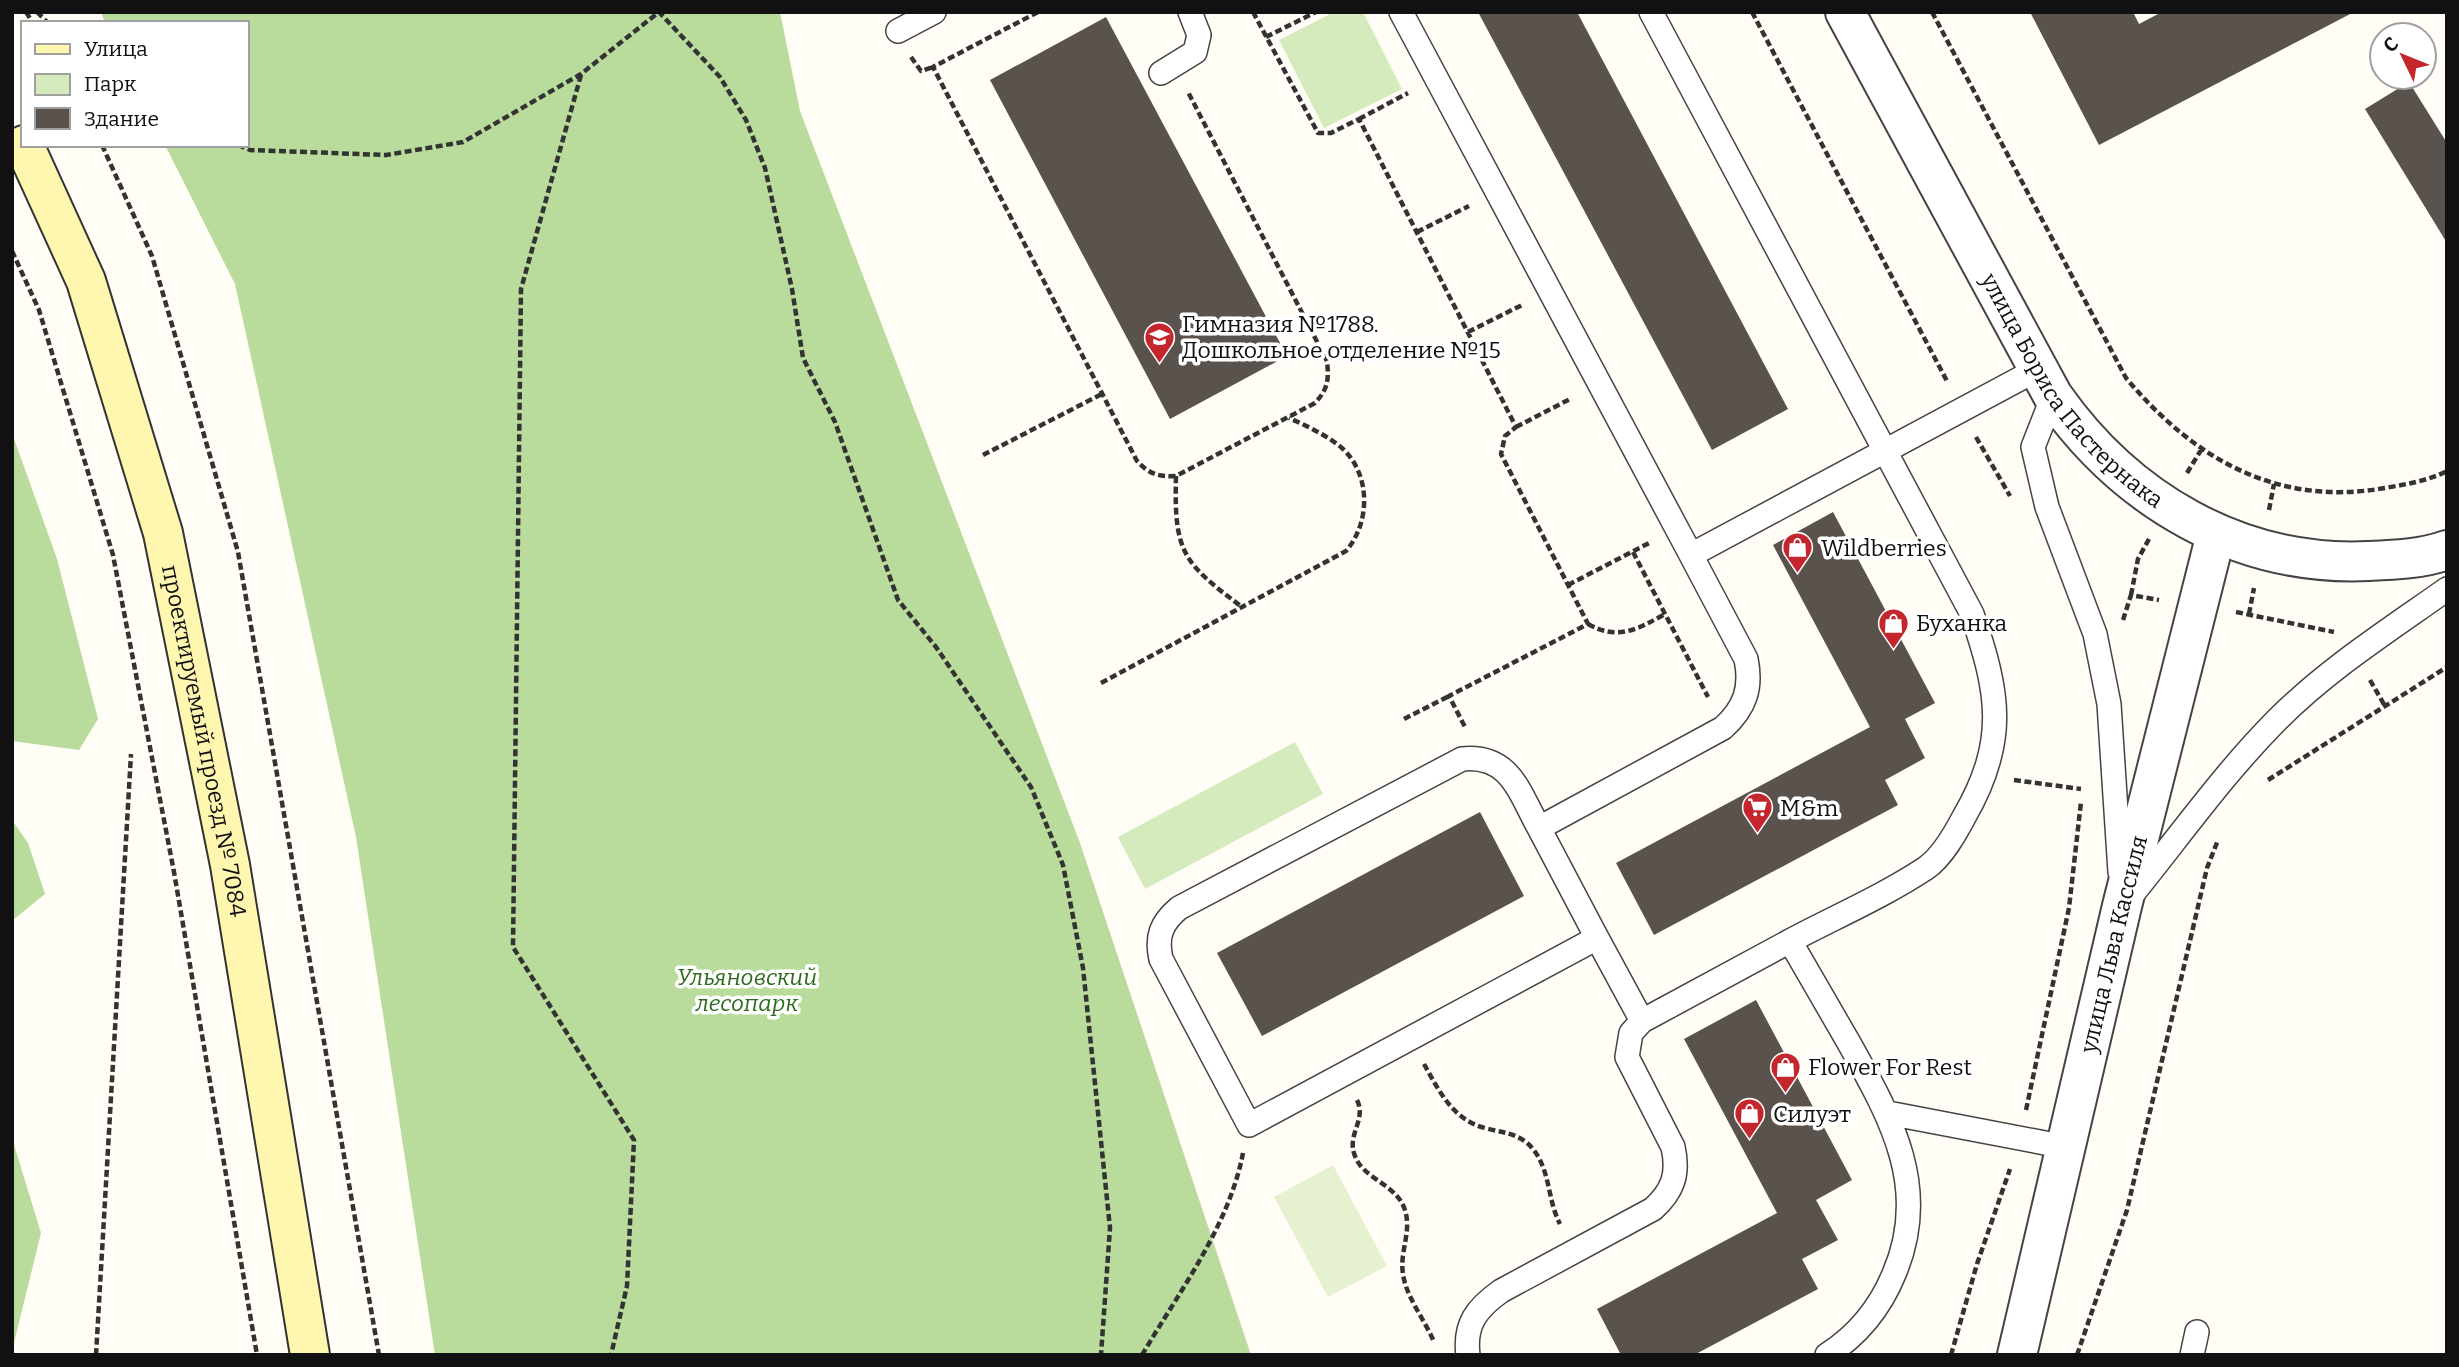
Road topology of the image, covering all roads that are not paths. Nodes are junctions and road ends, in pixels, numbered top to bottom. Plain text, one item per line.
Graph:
1 (934, 12) edge
2 (1190, 12) edge
3 (1401, 12) edge
4 (1651, 12) edge
5 (1845, 12) edge
6 (898, 31) dead end
7 (1168, 70) road end
8 (12, 118) edge
9 (21, 138) edge
10 (25, 147) edge
11 (2045, 383) junction
12 (1885, 452) junction
13 (2216, 534) junction
14 (2447, 550) edge
15 (1691, 555) junction
16 (2447, 589) edge
17 (1539, 828) junction
18 (2122, 906) junction
19 (1597, 938) junction
20 (1790, 941) junction
21 (1642, 1021) junction
22 (1888, 1113) junction
23 (2066, 1147) junction
24 (2197, 1332) dead end
25 (310, 1355) edge
26 (1468, 1355) edge
27 (1826, 1355) edge
28 (2017, 1355) edge
29 (2192, 1355) edge

1 - 6 lane
2 - 7 lane
3 - 15 lane
4 - 12 lane
5 - 11 street, улица Бориса Пастернака
8 - 9 street, проектируемый проезд № 7084
10 - 25 street, проектируемый проезд № 7084
11 - 12 lane
11 - 13 street, улица Бориса Пастернака
11 - 18 lane
12 - 15 lane
12 - 20 lane
13 - 14 street, улица Бориса Пастернака
13 - 18 street, улица Льва Кассиля
15 - 17 lane
16 - 18 lane
17 - 19 lane
17 - 19 lane
18 - 23 street, улица Льва Кассиля
19 - 21 lane
20 - 21 lane
20 - 22 lane
21 - 26 lane
22 - 23 lane
22 - 27 lane
23 - 28 street, улица Льва Кассиля
24 - 29 lane

